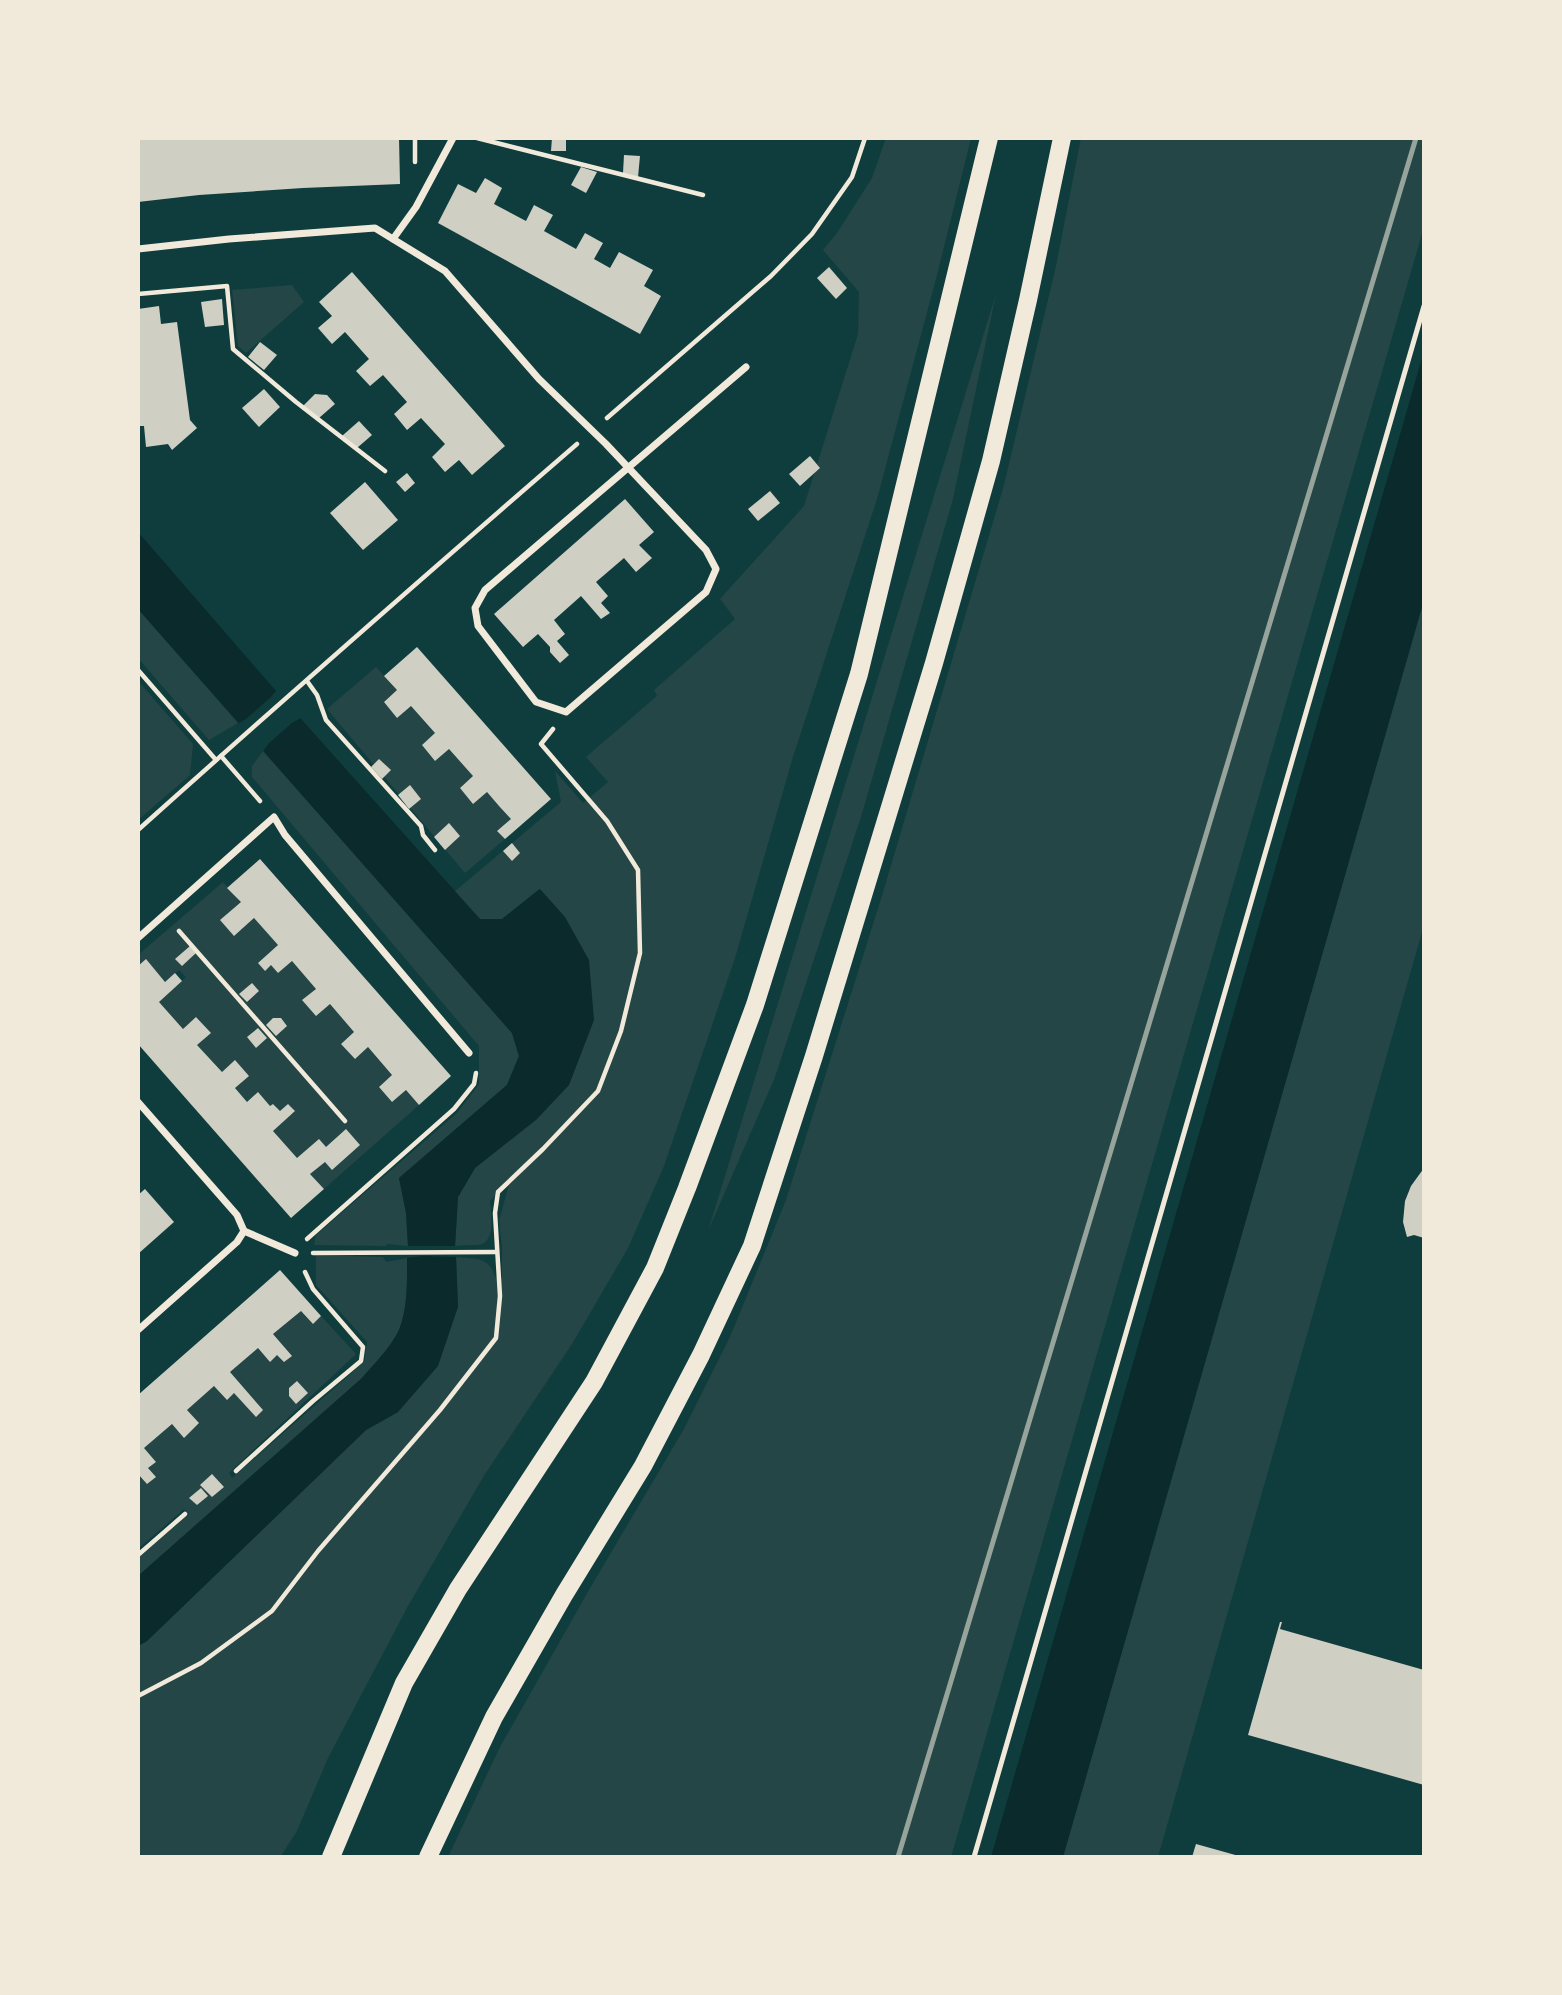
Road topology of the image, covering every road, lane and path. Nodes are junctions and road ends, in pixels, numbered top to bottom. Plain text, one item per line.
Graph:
1 (453, 138) edge
2 (477, 138) edge
3 (989, 138) edge
4 (1062, 138) edge
5 (702, 195) dead end
6 (393, 239) junction
7 (138, 249) edge
8 (138, 294) edge
9 (1424, 306) edge
10 (746, 367) dead end
11 (628, 467) junction
12 (385, 471) dead end
13 (138, 670) edge
14 (307, 681) dead end
15 (299, 688) dead end
16 (566, 712) junction
17 (221, 756) junction
18 (216, 760) junction
19 (274, 817) junction
20 (138, 830) edge
21 (435, 850) dead end
22 (164, 915) junction
23 (138, 938) edge
24 (469, 1053) joint
25 (138, 1102) edge
26 (345, 1121) dead end
27 (244, 1231) junction
28 (496, 1252) junction
29 (295, 1253) junction
30 (138, 1330) edge
31 (236, 1471) dead end
32 (186, 1514) dead end
33 (138, 1555) edge
34 (138, 1696) edge
35 (331, 1857) edge
36 (428, 1857) edge
37 (974, 1857) edge

1 - 6 street
2 - 5 path
3 - 35 main road
4 - 36 main road
6 - 7 street
6 - 11 street
8 - 12 path
9 - 37 lane
10 - 11 street
11 - 16 street
11 - 16 street
13 - 18 path
14 - 21 path
15 - 17 path
16 - 28 path
17 - 18 path
17 - 19 path
18 - 20 path
19 - 22 street
19 - 24 street
22 - 23 street
22 - 26 path
24 - 29 path
25 - 27 street
27 - 29 street
27 - 30 street
28 - 29 path
28 - 34 path
29 - 31 path
32 - 33 path

